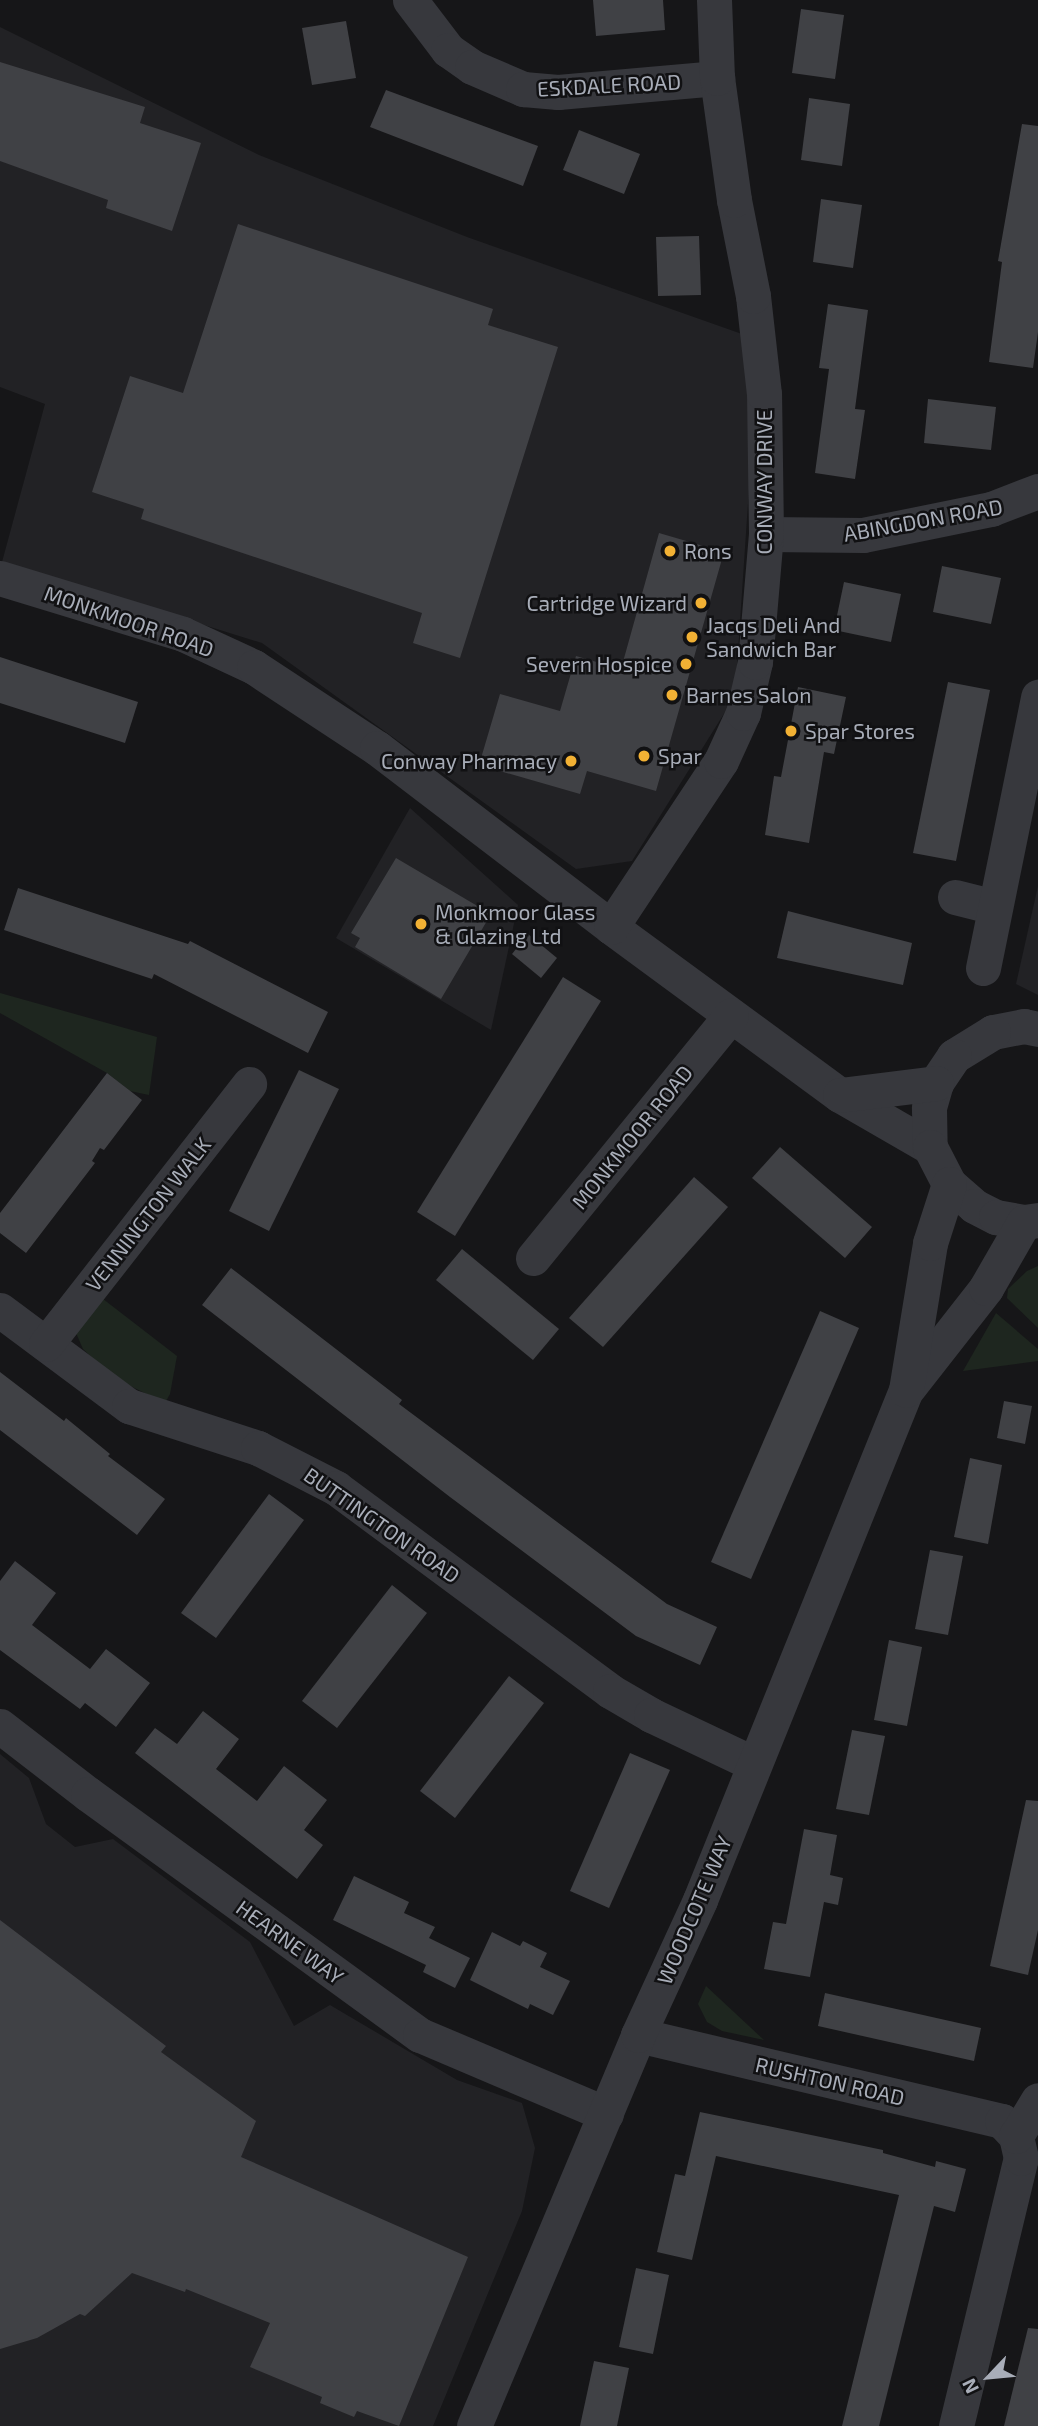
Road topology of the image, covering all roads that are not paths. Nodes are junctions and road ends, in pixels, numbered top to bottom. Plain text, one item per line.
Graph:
1 (410, 0) edge
2 (713, 0) edge
3 (718, 78) junction
4 (1037, 494) edge
5 (766, 534) junction
6 (0, 578) edge
7 (1038, 697) edge
8 (955, 897) dead end
9 (995, 907) junction
10 (611, 928) junction
11 (983, 968) dead end
12 (731, 1015) junction
13 (1038, 1029) edge
14 (936, 1083) junction
15 (249, 1084) dead end
16 (840, 1095) junction
17 (930, 1147) junction
18 (949, 1184) junction
19 (1031, 1221) edge
20 (533, 1258) dead end
21 (0, 1310) edge
22 (46, 1344) junction
23 (906, 1390) junction
24 (0, 1726) edge
25 (754, 1764) junction
26 (638, 2035) junction
27 (1038, 2100) edge
28 (606, 2115) junction
29 (1016, 2136) junction
30 (474, 2426) edge
31 (956, 2426) edge

1 - 3 street, ESKDALE ROAD
2 - 3 street, CONWAY DRIVE
3 - 5 street, CONWAY DRIVE
4 - 5 street, ABINGDON ROAD
5 - 10 street, CONWAY DRIVE
6 - 10 street, MONKMOOR ROAD
7 - 9 street
8 - 9 street
9 - 11 street
10 - 12 street, MONKMOOR ROAD
12 - 16 street, MONKMOOR ROAD
12 - 20 street, MONKMOOR ROAD
13 - 14 street
14 - 16 street
14 - 17 street
15 - 22 street, VENNINGTON WALK
16 - 17 street, MONKMOOR ROAD
17 - 18 street
18 - 19 street
18 - 23 street, WOODCOTE WAY
19 - 23 street, WOODCOTE WAY
21 - 22 street, BUTTINGTON ROAD
22 - 25 street, BUTTINGTON ROAD
23 - 25 street, WOODCOTE WAY
24 - 28 street, HEARNE WAY
25 - 26 street, WOODCOTE WAY
26 - 28 street, WOODCOTE WAY
26 - 29 street, RUSHTON ROAD
27 - 29 street
28 - 30 street, WOODCOTE WAY
29 - 31 street

